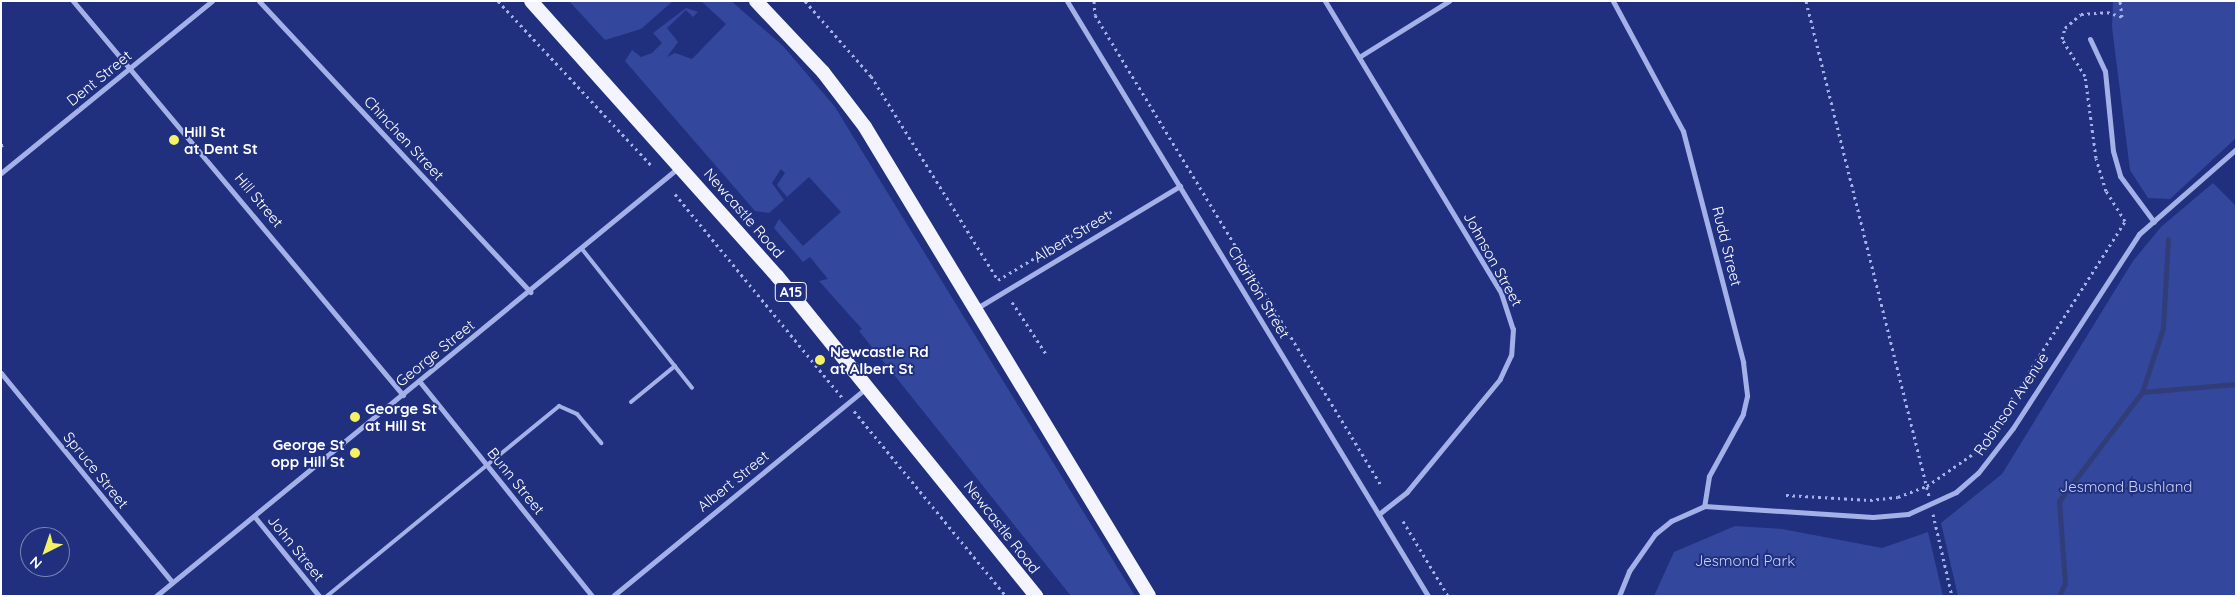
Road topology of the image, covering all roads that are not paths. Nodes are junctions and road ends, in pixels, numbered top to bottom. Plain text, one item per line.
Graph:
1 (74, 1) edge
2 (212, 1) edge
3 (259, 1) edge
4 (530, 1) edge
5 (756, 1) edge
6 (1067, 1) edge
7 (1325, 1) edge
8 (1449, 1) edge
9 (1613, 1) edge
10 (2090, 39) dead end
11 (1359, 57) junction
12 (132, 66) junction
13 (2236, 149) edge
14 (682, 165) junction
15 (1, 173) edge
16 (1180, 186) junction
17 (2154, 222) junction
18 (582, 249) junction
19 (530, 292) junction
20 (977, 308) junction
21 (675, 366) junction
22 (1, 373) edge
23 (420, 382) junction
24 (869, 385) junction
25 (692, 388) dead end
26 (403, 395) junction
27 (631, 402) dead end
28 (601, 443) dead end
29 (487, 465) junction
30 (1704, 506) junction
31 (1379, 514) junction
32 (254, 516) junction
33 (172, 582) junction
34 (156, 596) edge
35 (319, 596) edge
36 (327, 596) edge
37 (592, 596) edge
38 (613, 596) edge
39 (1036, 596) edge
40 (1149, 596) edge
41 (1428, 596) edge
42 (1619, 596) edge

1 - 12 street, Hill Street
2 - 12 street, Dent Street
3 - 19 street, Chinchen Street
4 - 14 highway, Newcastle Road / A15
5 - 20 highway
6 - 16 street, Charlton Street
7 - 11 street, Johnson Street
8 - 11 street
9 - 30 street, Rudd Street
10 - 17 street
11 - 31 street, Johnson Street
12 - 15 street, Dent Street
12 - 26 street, Hill Street
13 - 17 street, Robinson Avenue
14 - 18 street, George Street
14 - 24 highway, Newcastle Road / A15
16 - 20 street, Albert Street
16 - 31 street, Charlton Street
17 - 30 street, Robinson Avenue
18 - 19 street, George Street
18 - 21 lane
19 - 23 street, George Street
20 - 40 highway
21 - 25 lane
21 - 27 lane
22 - 33 street, Spruce Street
23 - 26 street, George Street
23 - 29 street, Bunn Street
24 - 38 street, Albert Street
24 - 39 highway, Newcastle Road / A15
26 - 32 street, George Street
28 - 29 lane
29 - 36 lane
29 - 37 street, Bunn Street
30 - 42 street, Robinson Avenue
31 - 41 street, Charlton Street
32 - 33 street, George Street
32 - 35 street, John Street
33 - 34 street, George Street

